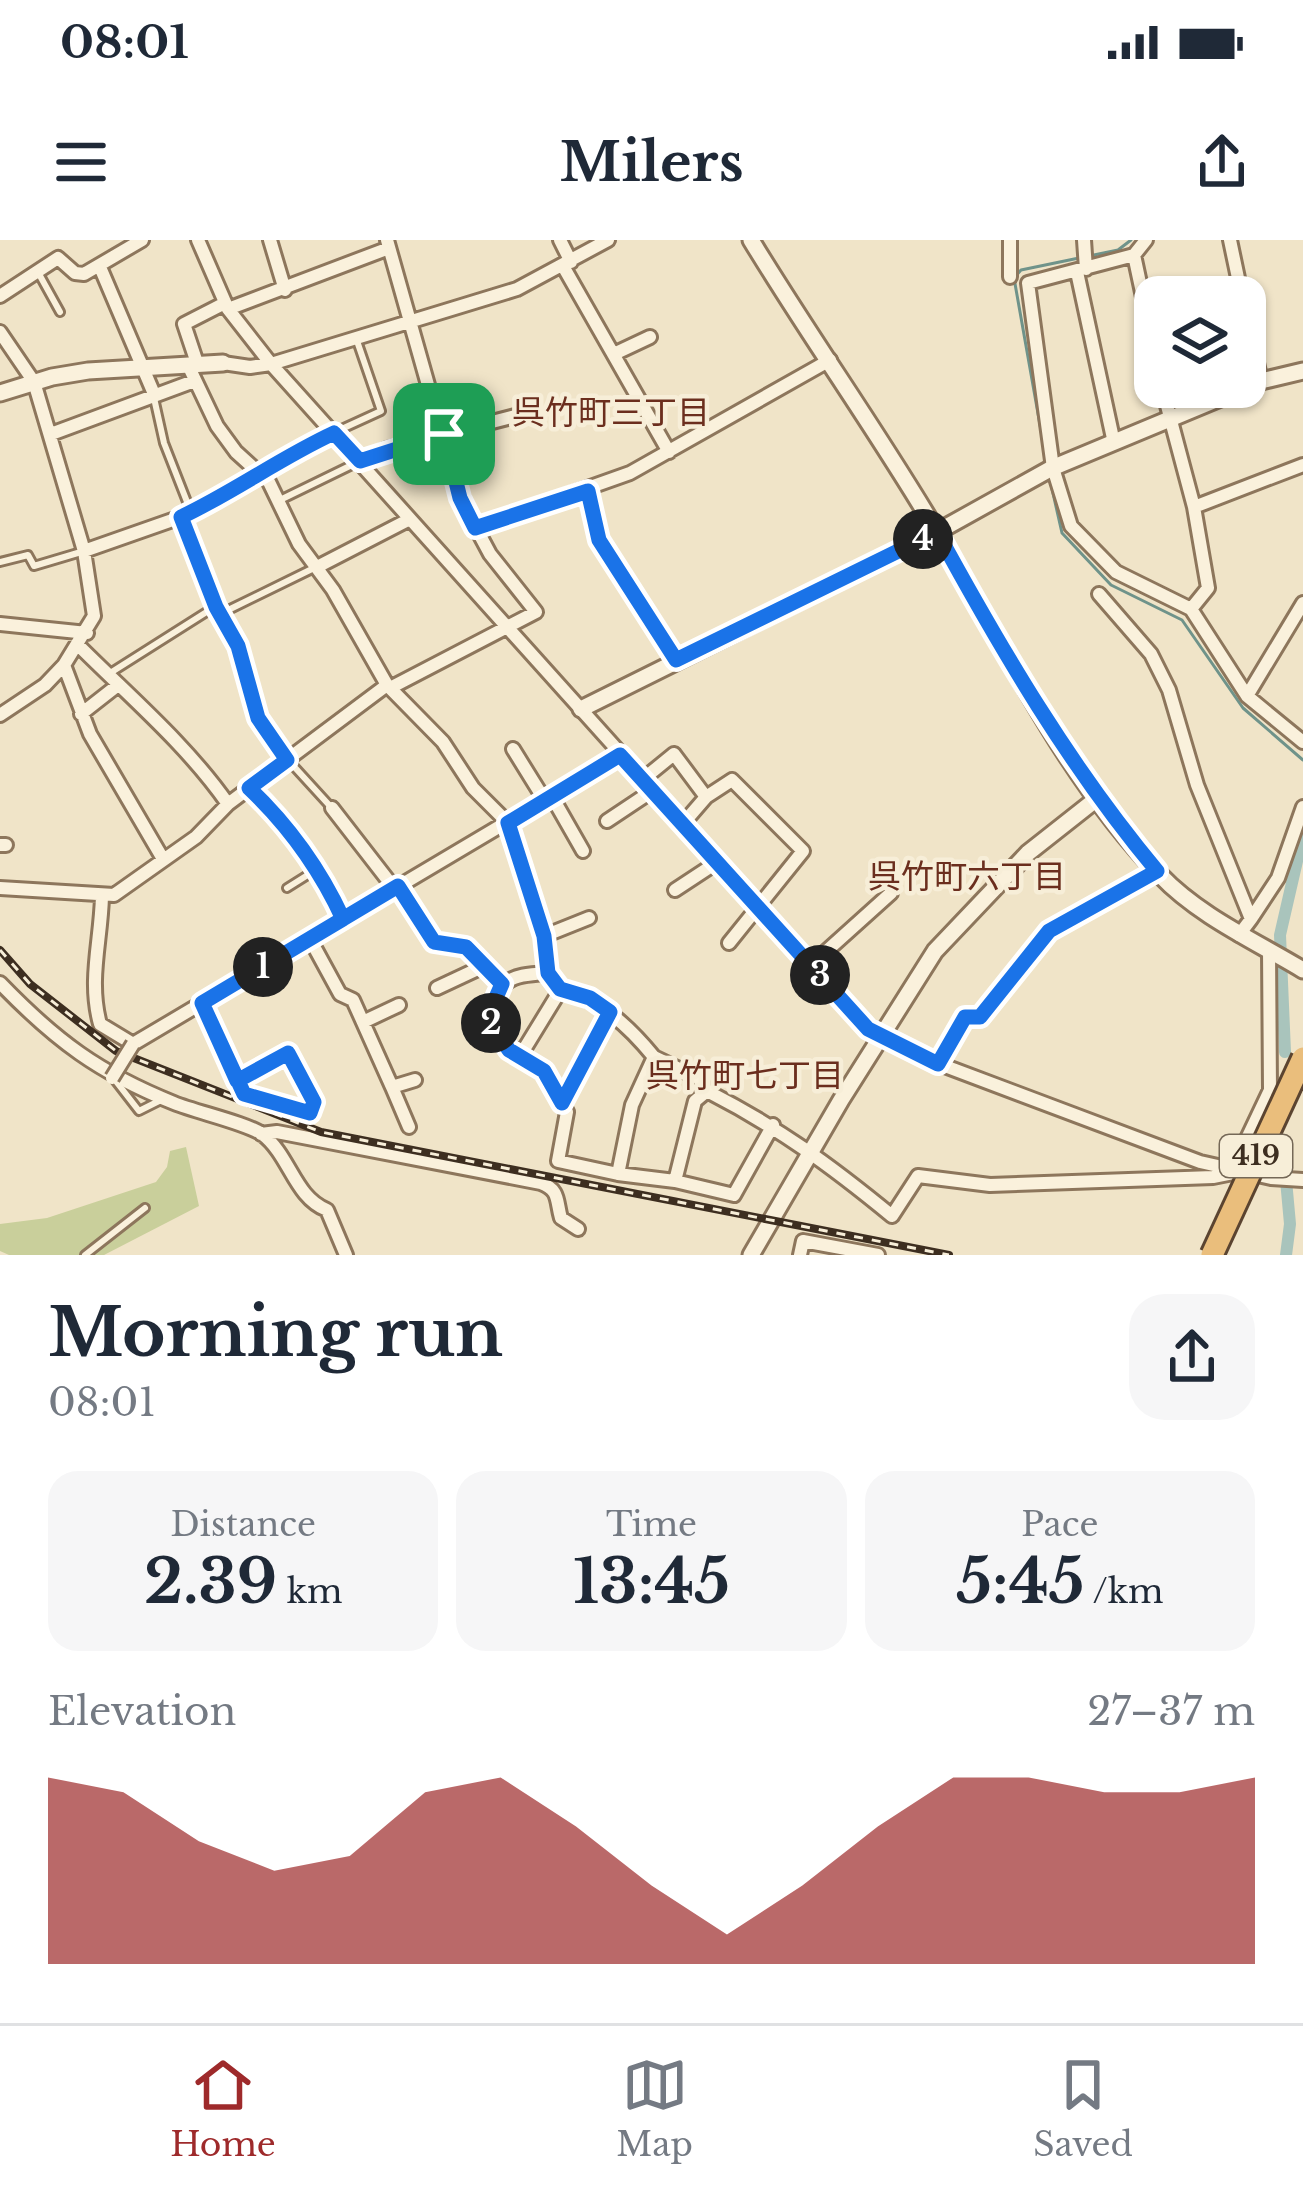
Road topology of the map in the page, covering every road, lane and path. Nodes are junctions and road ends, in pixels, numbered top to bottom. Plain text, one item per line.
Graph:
1 (142, 240) edge
2 (198, 240) edge
3 (270, 240) edge
4 (560, 240) edge
5 (608, 240) edge
6 (751, 240) edge
7 (1010, 240) edge
8 (1146, 240) edge
9 (1230, 240) edge
10 (388, 244) edge
11 (1084, 244) edge
12 (1134, 255) junction
13 (567, 264) junction
14 (100, 268) junction
15 (1083, 268) junction
16 (39, 274) junction
17 (1138, 276) edge
18 (1238, 276) edge
19 (1010, 277) dead end
20 (285, 290) junction
21 (0, 296) edge
22 (227, 306) junction
23 (60, 312) dead end
24 (411, 322) junction
25 (0, 332) edge
26 (356, 336) junction
27 (650, 337) dead end
28 (616, 353) junction
29 (830, 360) junction
30 (223, 363) joint
31 (271, 364) junction
32 (140, 367) junction
33 (193, 369) junction
34 (1303, 370) edge
35 (1266, 380) edge
36 (34, 382) junction
37 (0, 393) edge
38 (154, 394) junction
39 (1167, 408) edge
40 (1194, 408) edge
41 (531, 412) dead end
42 (1169, 418) junction
43 (334, 433) junction
44 (51, 434) junction
45 (444, 434) junction
46 (1114, 443) junction
47 (669, 452) junction
48 (360, 461) junction
49 (1303, 465) edge
50 (1048, 470) junction
51 (258, 472) junction
52 (588, 491) junction
53 (280, 500) junction
54 (1194, 507) junction
55 (186, 514) junction
56 (410, 519) junction
57 (475, 528) junction
58 (937, 532) junction
59 (599, 540) joint
60 (84, 551) junction
61 (0, 562) edge
62 (317, 567) junction
63 (1099, 594) dead end
64 (1303, 602) edge
65 (1191, 609) junction
66 (218, 610) junction
67 (0, 624) edge
68 (506, 628) junction
69 (82, 639) junction
70 (676, 660) junction
71 (64, 665) junction
72 (112, 680) junction
73 (388, 686) junction
74 (1247, 696) junction
75 (581, 709) junction
76 (81, 714) junction
77 (0, 716) edge
78 (1303, 742) edge
79 (512, 748) dead end
80 (620, 755) junction
81 (287, 760) junction
82 (647, 785) junction
83 (249, 788) junction
84 (548, 797) junction
85 (706, 797) junction
86 (1099, 797) junction
87 (228, 804) junction
88 (1303, 807) edge
89 (332, 808) joint
90 (607, 821) dead end
91 (508, 823) junction
92 (681, 826) junction
93 (583, 851) dead end
94 (164, 859) junction
95 (716, 863) junction
96 (316, 870) junction
97 (1157, 871) junction
98 (396, 887) junction
99 (0, 888) edge
100 (287, 888) dead end
101 (675, 890) dead end
102 (891, 893) dead end
103 (102, 896) junction
104 (756, 906) junction
105 (589, 918) dead end
106 (343, 919) junction
107 (1251, 919) junction
108 (1239, 935) junction
109 (544, 936) junction
110 (310, 939) junction
111 (729, 944) dead end
112 (1273, 952) junction
113 (811, 965) junction
114 (484, 966) junction
115 (1303, 970) edge
116 (548, 973) junction
117 (0, 983) edge
118 (502, 984) junction
119 (437, 988) dead end
120 (560, 989) junction
121 (202, 1003) junction
122 (399, 1005) dead end
123 (610, 1012) junction
124 (363, 1022) junction
125 (881, 1036) junction
126 (133, 1044) junction
127 (520, 1056) junction
128 (654, 1057) junction
129 (1303, 1058) edge
130 (938, 1064) junction
131 (112, 1078) junction
132 (415, 1080) dead end
133 (237, 1081) junction
134 (392, 1088) junction
135 (707, 1091) junction
136 (163, 1099) junction
137 (562, 1103) junction
138 (773, 1126) junction
139 (409, 1127) dead end
140 (261, 1134) junction
141 (812, 1150) junction
142 (1238, 1170) junction
143 (618, 1174) junction
144 (1299, 1179) edge
145 (675, 1180) junction
146 (145, 1208) dead end
147 (578, 1229) dead end
148 (85, 1255) edge
149 (346, 1255) edge
150 (751, 1255) edge
151 (800, 1255) edge
152 (878, 1255) edge
153 (1212, 1255) edge

1 - 14 street
2 - 22 street
3 - 20 street
4 - 13 street
5 - 13 street
6 - 29 street
7 - 19 street
8 - 12 street
9 - 18 street
10 - 20 street
10 - 24 street
11 - 15 street
12 - 15 street
12 - 17 street
13 - 24 street
13 - 28 street
14 - 16 street
14 - 32 street
15 - 46 street
15 - 50 street
16 - 21 street
16 - 23 lane
20 - 22 street
22 - 31 street
22 - 33 street
24 - 26 street
24 - 45 street
25 - 36 street
26 - 31 street
26 - 43 lane
27 - 28 street
28 - 47 street
29 - 47 street
29 - 58 street
30 - 31 street
30 - 33 street
31 - 43 street
32 - 33 street
32 - 36 street
32 - 38 street
33 - 38 street
33 - 51 street
34 - 35 street
36 - 37 street
36 - 44 street
38 - 44 street
38 - 55 lane
39 - 42 street
40 - 42 street
41 - 45 street
42 - 46 street
42 - 54 street
43 - 48 street
43 - 51 lane
44 - 60 street
45 - 48 street
45 - 57 street
46 - 50 street
47 - 52 street
48 - 53 lane
48 - 56 street
49 - 54 street
50 - 58 street
50 - 65 street
51 - 53 street
51 - 55 lane
52 - 57 street
52 - 59 lane
53 - 62 street
54 - 65 street
55 - 60 street
55 - 66 lane
56 - 62 street
56 - 68 street
57 - 68 street
58 - 70 street
58 - 86 street
59 - 70 street
60 - 61 lane
60 - 69 street
62 - 66 lane
62 - 73 street
63 - 107 street
64 - 74 street
65 - 74 street
66 - 72 lane
66 - 81 lane
67 - 69 street
68 - 73 street
68 - 75 street
69 - 71 street
69 - 72 street
70 - 75 street
71 - 76 street
71 - 77 street
72 - 76 street
72 - 87 street
73 - 81 street
73 - 91 street
74 - 78 street
75 - 80 street
76 - 94 street
79 - 84 street
80 - 82 street
80 - 84 street
81 - 83 street
81 - 89 lane
82 - 85 street
82 - 90 street
82 - 92 street
83 - 87 street
83 - 96 lane
84 - 91 street
84 - 93 street
85 - 92 street
85 - 104 street
86 - 97 street
86 - 125 street
87 - 94 street
88 - 107 street
89 - 98 street
91 - 98 street
91 - 109 street
92 - 95 street
94 - 103 street
95 - 101 street
95 - 104 street
96 - 100 lane
96 - 106 lane
97 - 108 street
97 - 130 street
98 - 106 street
98 - 114 lane
99 - 103 street
102 - 113 street
103 - 126 street
104 - 111 street
104 - 113 street
105 - 109 street
106 - 110 street
107 - 108 street
108 - 112 street
109 - 116 street
110 - 121 street
110 - 124 street
112 - 115 street
112 - 142 street
113 - 125 street
114 - 118 street
114 - 119 street
116 - 118 street
116 - 120 street
117 - 131 street
118 - 127 street
120 - 123 street
120 - 127 street
121 - 126 street
121 - 133 street
122 - 124 street
123 - 128 street
123 - 137 street
124 - 134 street
125 - 130 street
125 - 141 street
126 - 131 street, bridge
127 - 137 street
128 - 135 street
128 - 143 street
129 - 153 highway, 419, bridge
130 - 142 street
131 - 136 street
131 - 136 lane
132 - 134 street
133 - 133 street
134 - 139 street
135 - 138 street
135 - 145 street
136 - 140 street
137 - 143 street
138 - 141 street
138 - 145 street
140 - 147 street
140 - 149 street
141 - 142 street
141 - 150 street
142 - 144 street
143 - 145 street
146 - 148 lane
151 - 152 street

